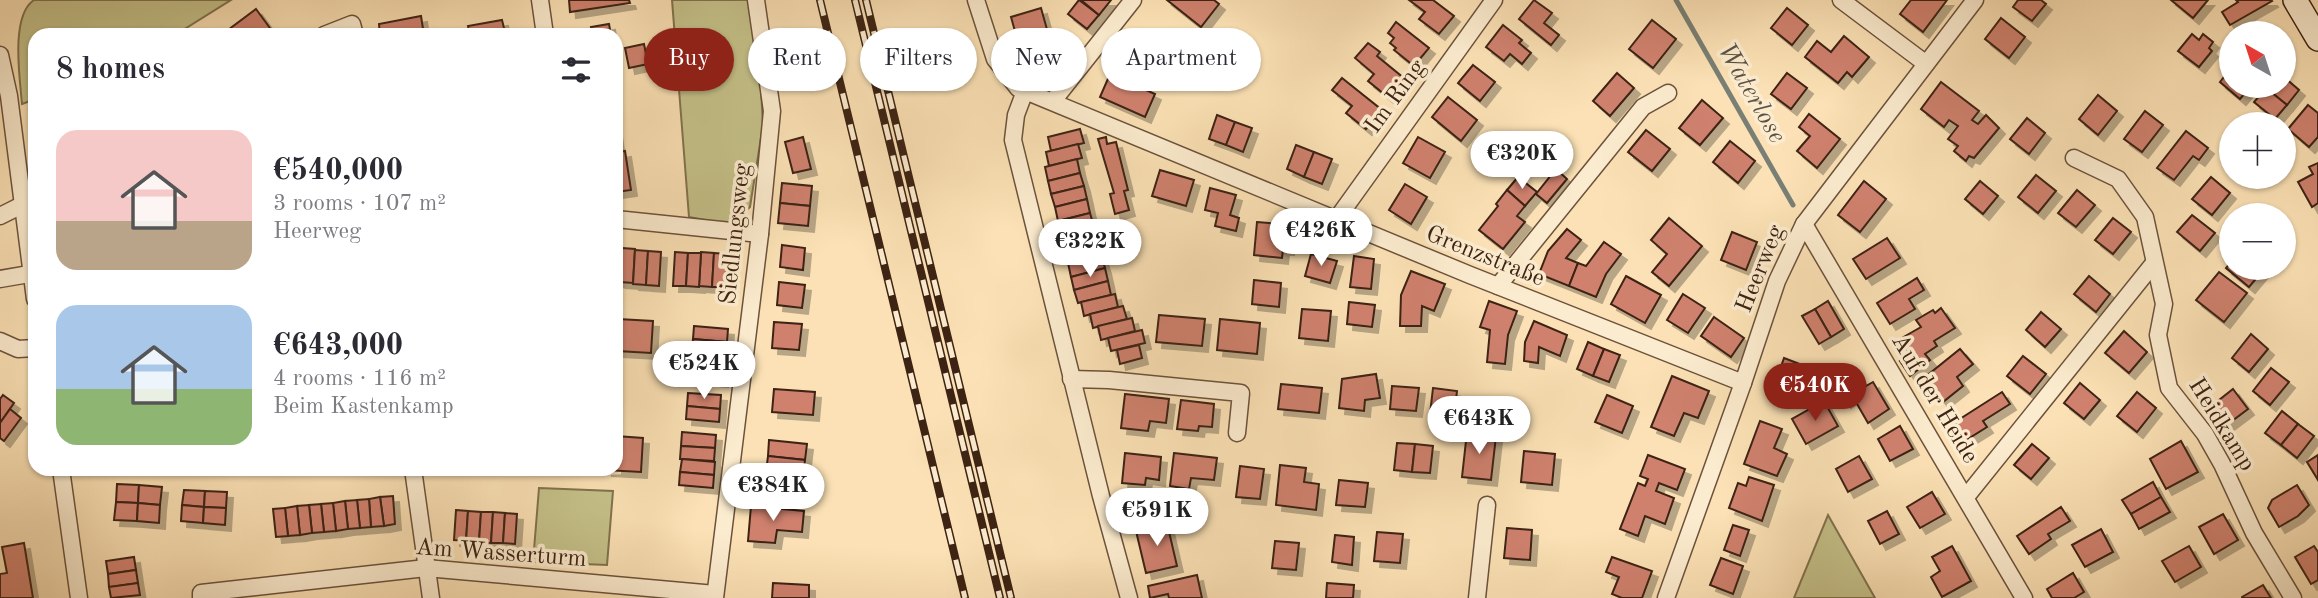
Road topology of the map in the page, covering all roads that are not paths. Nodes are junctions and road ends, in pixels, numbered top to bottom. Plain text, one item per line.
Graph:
1 (540, 0) edge
2 (756, 0) edge
3 (976, 0) edge
4 (1133, 0) edge
5 (1494, 0) edge
6 (1841, 0) edge
7 (1975, 0) edge
8 (2295, 0) edge
9 (544, 28) edge
10 (2318, 39) edge
11 (991, 47) edge
12 (0, 55) edge
13 (1925, 63) junction
14 (1022, 91) edge
15 (1027, 91) edge
16 (1668, 93) dead end
17 (1053, 101) junction
18 (2074, 158) dead end
19 (28, 200) edge
20 (28, 206) edge
21 (0, 216) edge
22 (623, 220) edge
23 (1336, 220) junction
24 (1804, 224) junction
25 (760, 234) junction
26 (2154, 263) junction
27 (28, 274) edge
28 (0, 279) edge
29 (1498, 286) junction
30 (0, 341) edge
31 (28, 348) edge
32 (1072, 379) junction
33 (1743, 383) junction
34 (1237, 433) dead end
35 (62, 476) edge
36 (414, 476) edge
37 (1966, 497) junction
38 (1487, 505) dead end
39 (426, 568) junction
40 (201, 595) edge
41 (715, 596) edge
42 (79, 598) edge
43 (431, 598) edge
44 (1129, 598) edge
45 (1478, 598) edge
46 (1666, 598) edge
47 (2024, 598) edge
48 (2293, 598) edge

1 - 9 street
2 - 25 street, Siedlungsweg
3 - 11 street
4 - 17 street
5 - 23 street, Im Ring
6 - 13 street
7 - 13 street, Heerweg
8 - 10 street
12 - 19 street
13 - 24 street, Heerweg
14 - 32 street
15 - 17 street, Grenzstraße
16 - 29 street
17 - 23 street, Grenzstraße
18 - 26 street, Heidkamp
20 - 21 street
22 - 25 street
23 - 29 street, Grenzstraße
24 - 33 street, Heerweg
24 - 37 street, Auf der Heide
25 - 41 street, Siedlungsweg
26 - 37 street
26 - 48 street, Heidkamp
27 - 28 street
29 - 33 street, Grenzstraße
30 - 31 street
32 - 34 street
32 - 44 street
33 - 46 street, Heerweg
35 - 42 street
36 - 39 street
37 - 47 street, Auf der Heide
38 - 45 street
39 - 40 street, Am Wasserturm
39 - 41 street, Am Wasserturm
39 - 43 street

